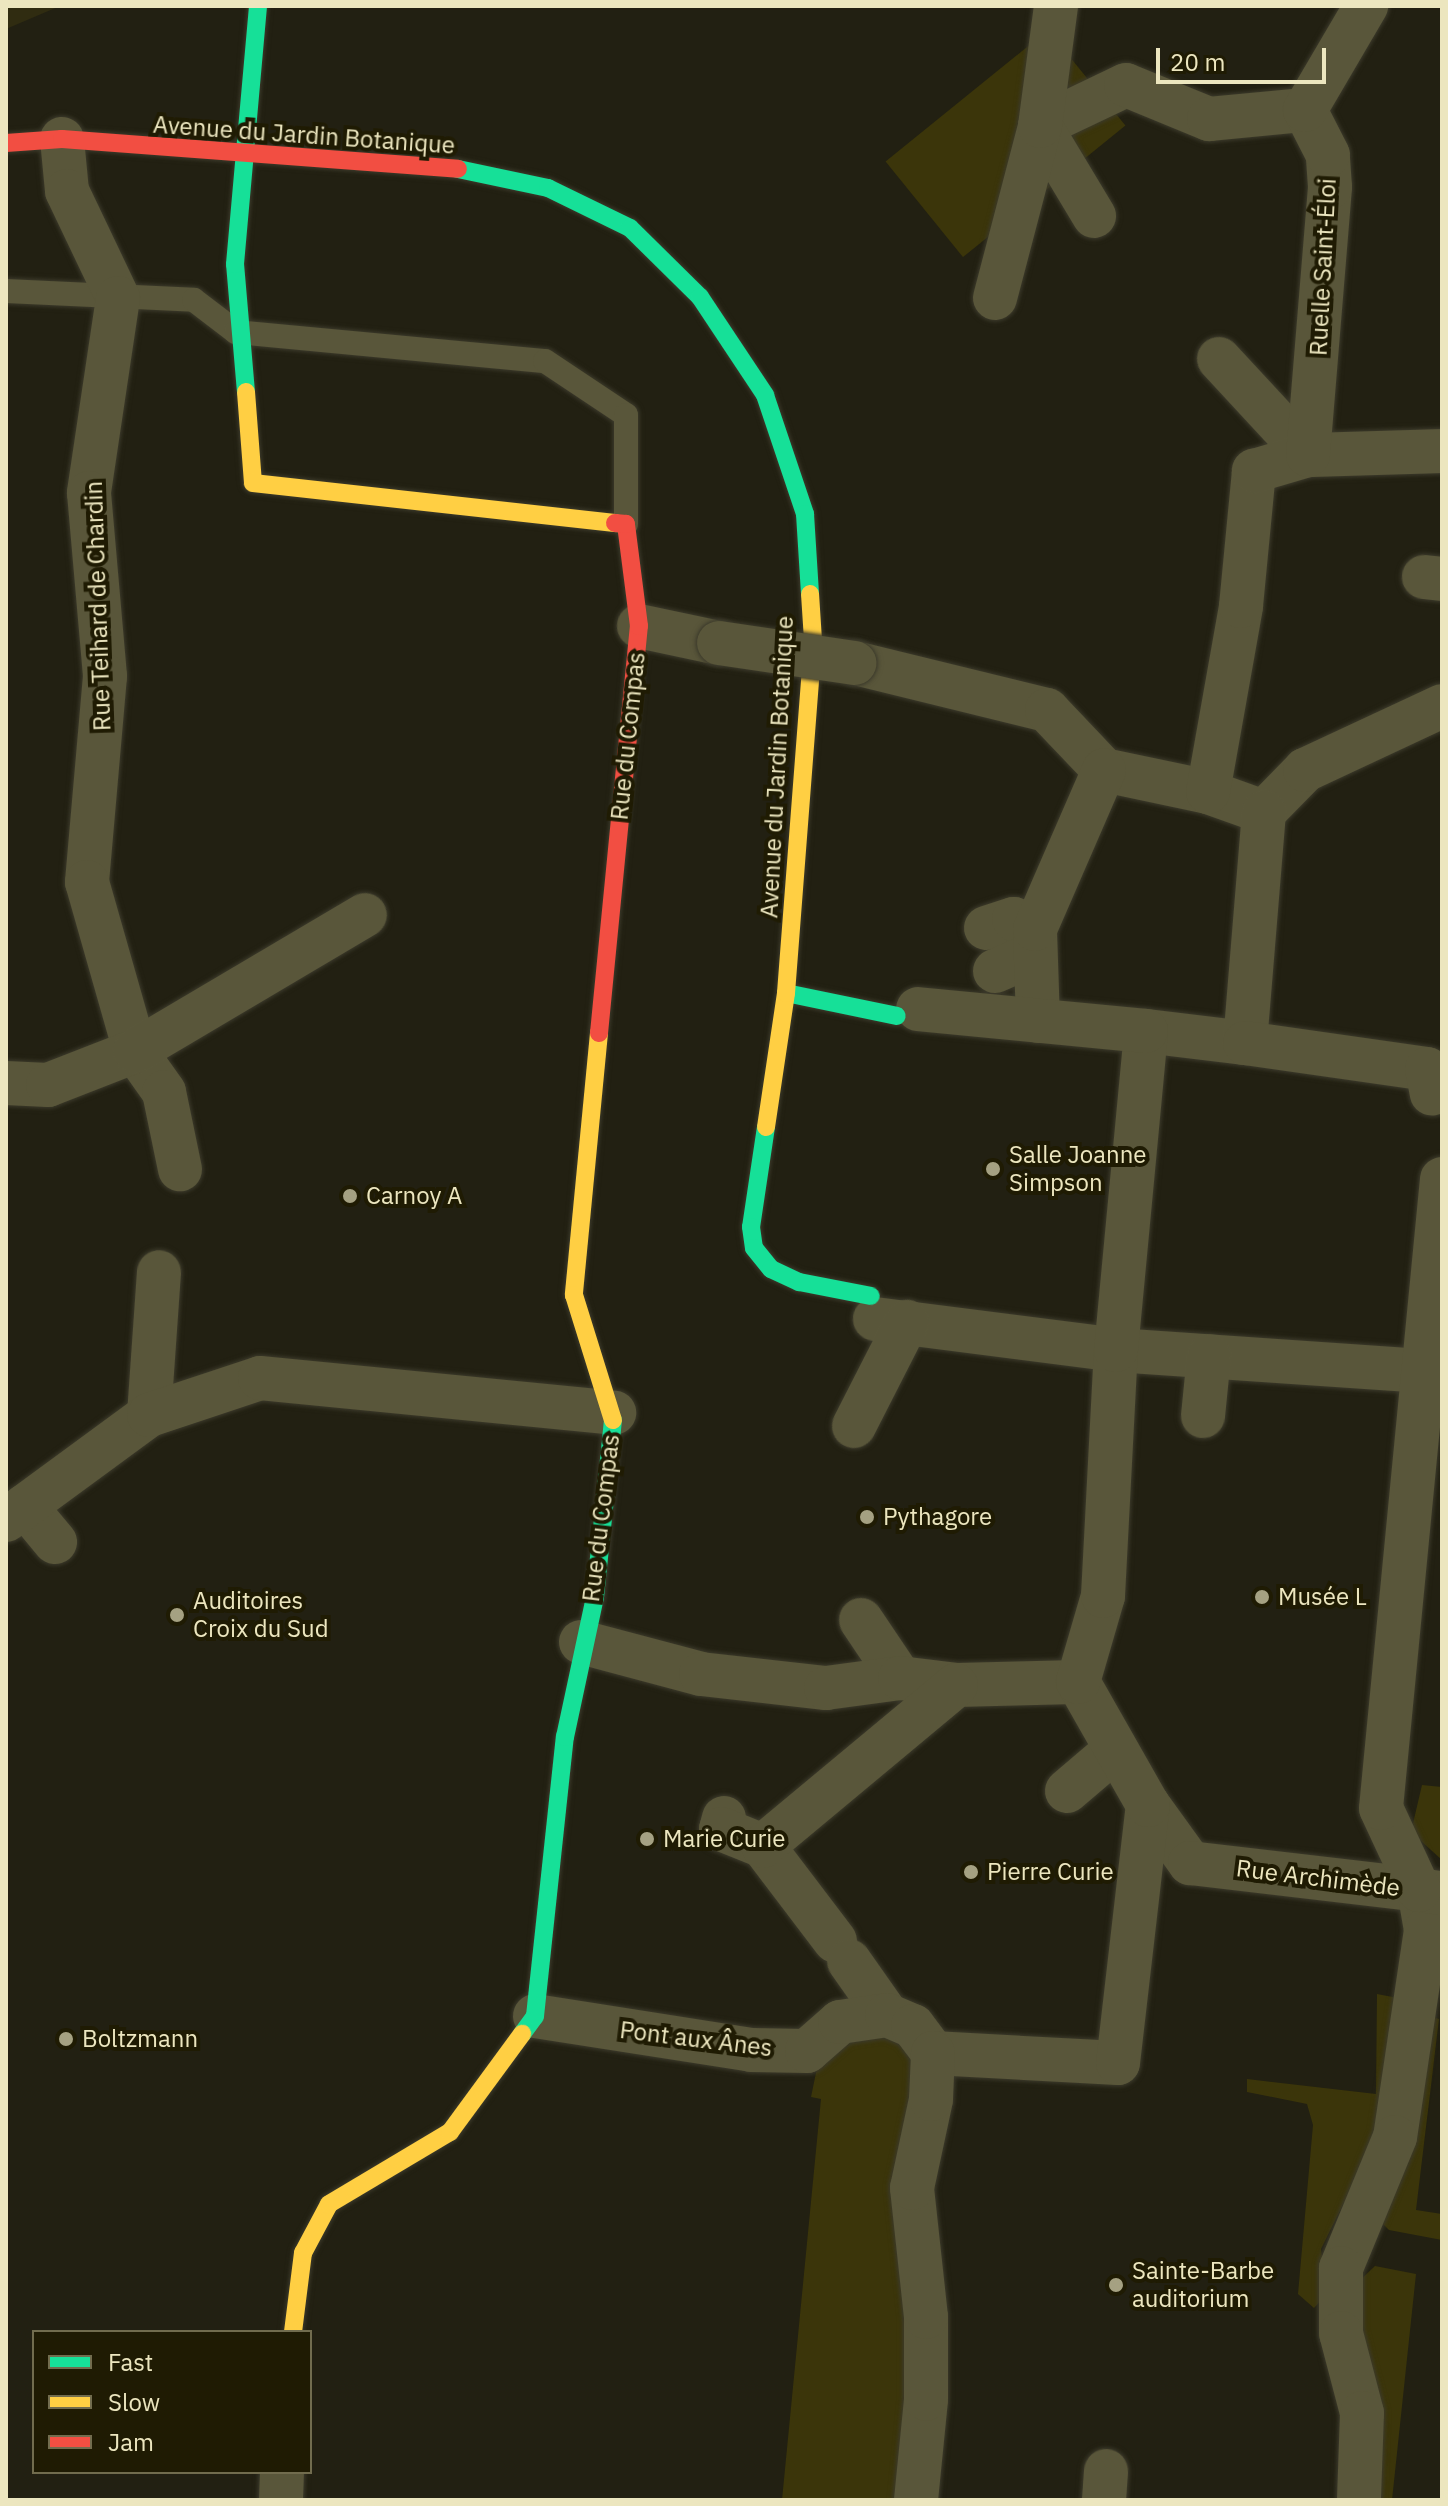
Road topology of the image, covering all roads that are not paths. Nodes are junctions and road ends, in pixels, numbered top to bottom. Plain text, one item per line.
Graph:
1 (258, 6) edge
2 (1056, 6) edge
3 (1366, 6) edge
4 (1305, 110) junction
5 (1040, 126) junction
6 (62, 139) junction
7 (6, 143) edge
8 (246, 156) junction
9 (1094, 216) dead end
10 (6, 291) edge
11 (118, 298) junction
12 (995, 298) dead end
13 (236, 332) junction
14 (1219, 359) dead end
15 (1442, 451) edge
16 (1308, 455) junction
17 (626, 524) junction
18 (639, 626) junction
19 (1442, 706) edge
20 (1104, 770) junction
21 (1208, 792) junction
22 (1264, 812) junction
23 (365, 915) dead end
24 (986, 928) dead end
25 (1021, 952) junction
26 (786, 993) junction
27 (908, 1012) joint
28 (1038, 1021) junction
29 (1146, 1031) junction
30 (1245, 1043) junction
31 (135, 1051) junction
32 (1434, 1078) edge
33 (6, 1083) edge
34 (180, 1169) dead end
35 (1442, 1179) edge
36 (159, 1272) dead end
37 (884, 1312) junction
38 (1116, 1350) junction
39 (1209, 1356) junction
40 (1432, 1371) edge
41 (614, 1413) junction
42 (149, 1415) junction
43 (1203, 1416) dead end
44 (854, 1426) dead end
45 (16, 1513) edge
46 (55, 1542) dead end
47 (861, 1620) dead end
48 (581, 1642) junction
49 (900, 1678) junction
50 (1078, 1682) junction
51 (956, 1685) junction
52 (1114, 1751) junction
53 (1067, 1791) dead end
54 (1148, 1805) junction
55 (724, 1818) dead end
56 (763, 1846) junction
57 (1431, 1892) edge
58 (887, 2015) junction
59 (535, 2016) junction
60 (933, 2053) junction
61 (293, 2330) edge
62 (282, 2474) edge
63 (281, 2500) edge
64 (916, 2500) edge
65 (1359, 2500) edge

1 - 8 street
2 - 5 street
3 - 4 street
4 - 5 street
4 - 16 street, Ruelle Saint-Éloi
5 - 9 street
5 - 12 street
6 - 7 street, Avenue du Jardin Botanique
6 - 8 street, Avenue du Jardin Botanique
6 - 11 street
8 - 13 street
8 - 26 street, Avenue du Jardin Botanique
10 - 11 lane
11 - 13 lane
11 - 31 street, Rue Teihard de Chardin
13 - 17 lane
13 - 17 street
14 - 16 street
15 - 16 street
16 - 21 street
17 - 18 street, Rue du Compas
18 - 20 street, bridge
18 - 41 street, Rue du Compas
19 - 22 street
20 - 21 street
20 - 25 street
21 - 22 street
22 - 30 street
23 - 31 street
24 - 25 street
25 - 28 street
26 - 27 street
26 - 37 street, Avenue du Jardin Botanique
27 - 28 street
28 - 29 street
29 - 30 street
29 - 38 street
30 - 32 street
31 - 33 street
31 - 34 street, Rue Teihard de Chardin
35 - 40 street
36 - 42 street
37 - 38 street
37 - 44 street
38 - 39 street
38 - 50 street
39 - 40 street
39 - 43 street
40 - 57 street
41 - 42 street
41 - 48 street, Rue du Compas
42 - 45 street
45 - 46 street
47 - 49 street
48 - 49 street
48 - 59 street, Rue du Compas
49 - 51 street
50 - 51 street
50 - 52 street, Rue Archimède
51 - 56 street
52 - 53 street
52 - 54 street, Rue Archimède
54 - 57 street, Rue Archimède
54 - 60 street
55 - 56 street
56 - 58 street
57 - 65 street, Rue Archimède
58 - 59 street, Pont aux Ânes
58 - 60 street
59 - 61 street, Rue du Compas
60 - 64 street
62 - 63 street

